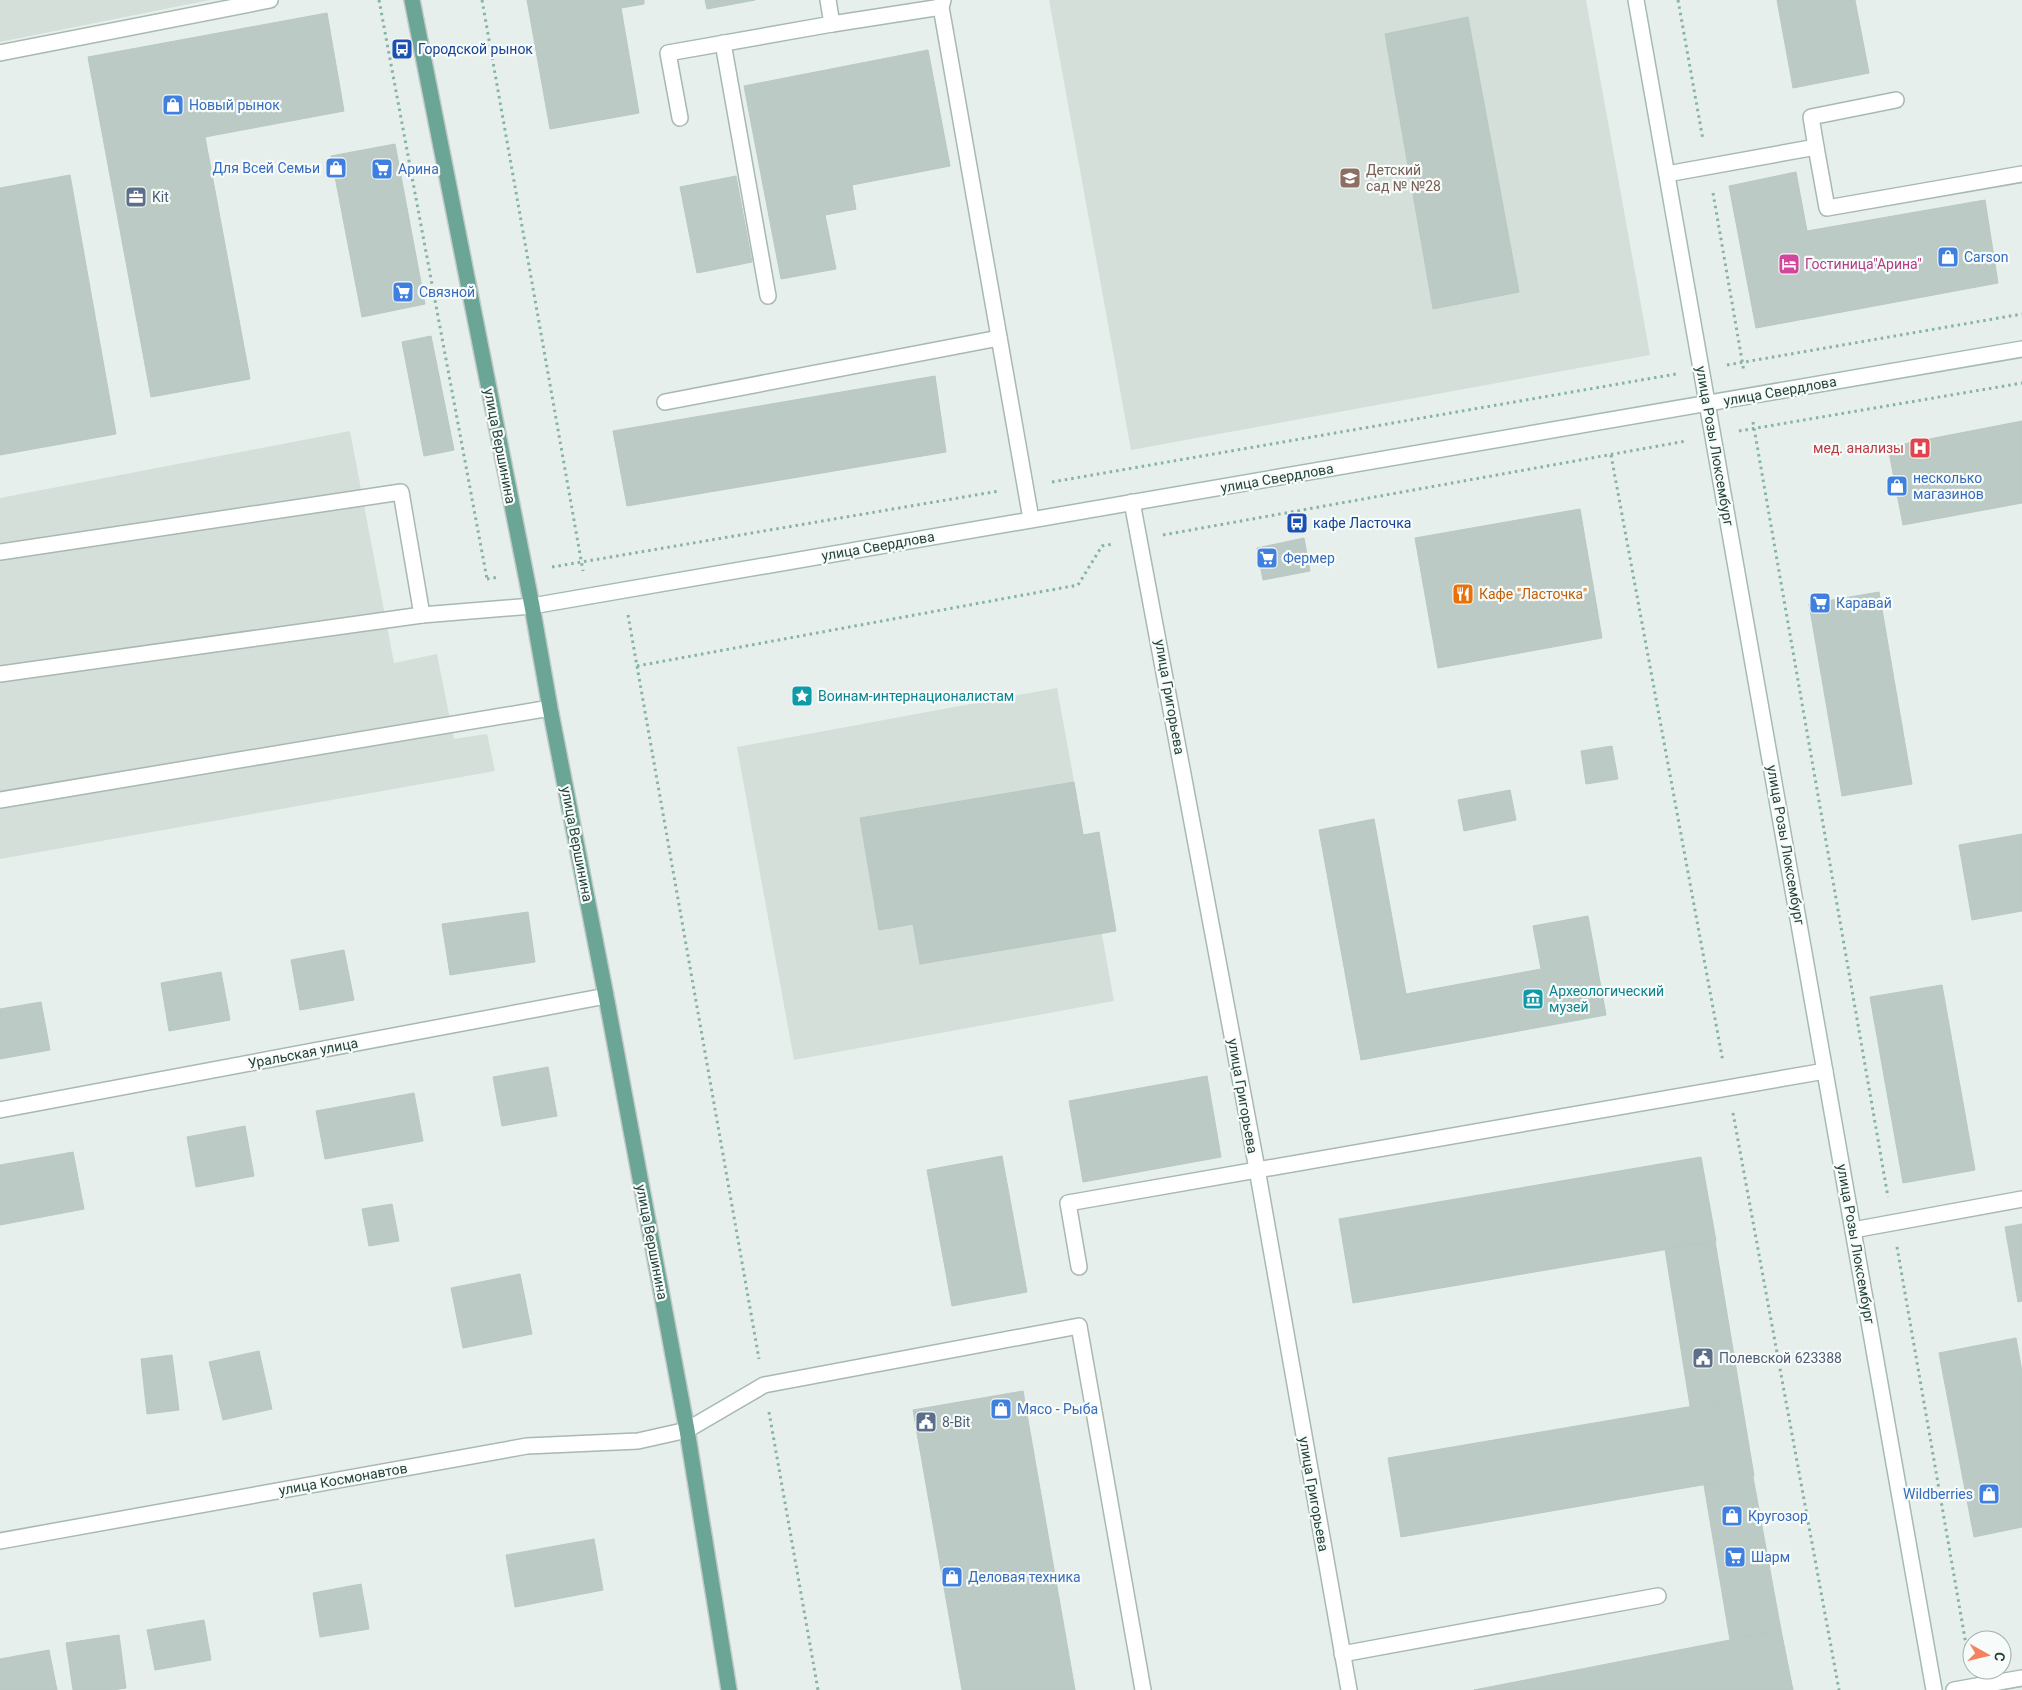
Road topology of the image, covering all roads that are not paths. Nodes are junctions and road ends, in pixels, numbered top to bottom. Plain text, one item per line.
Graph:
1 (270, 0) edge
2 (412, 0) edge
3 (828, 0) edge
4 (1636, 0) edge
5 (942, 3) edge
6 (832, 24) junction
7 (723, 42) junction
8 (0, 53) edge
9 (1896, 100) dead end
10 (680, 118) dead end
11 (1816, 147) junction
12 (1667, 174) junction
13 (2022, 174) edge
14 (768, 296) dead end
15 (999, 338) junction
16 (2022, 349) edge
17 (665, 402) dead end
18 (1708, 403) junction
19 (1132, 502) junction
20 (1031, 519) junction
21 (0, 552) edge
22 (532, 606) junction
23 (422, 615) junction
24 (0, 674) edge
25 (550, 708) junction
26 (0, 800) edge
27 (606, 996) junction
28 (1825, 1071) junction
29 (0, 1110) edge
30 (1257, 1169) junction
31 (2022, 1199) edge
32 (1853, 1230) junction
33 (1079, 1267) dead end
34 (687, 1430) junction
35 (0, 1541) edge
36 (1658, 1596) dead end
37 (1342, 1654) junction
38 (2022, 1678) edge
39 (729, 1690) edge
40 (1143, 1690) edge
41 (1349, 1690) edge
42 (1934, 1690) edge
43 (1954, 1690) edge

1 - 8 street
2 - 22 main road, улица Вершинина
3 - 6 street
4 - 12 street, улица Розы Люксембург
5 - 6 street
5 - 15 street
6 - 7 street
7 - 10 street
7 - 14 street
9 - 11 street
11 - 12 street
11 - 13 street
12 - 18 street, улица Розы Люксембург
15 - 17 street
15 - 20 street
16 - 18 street, улица Свердлова
18 - 19 street, улица Свердлова
18 - 28 street, улица Розы Люксембург
19 - 20 street, улица Свердлова
19 - 30 street, улица Григорьева
20 - 22 street, улица Свердлова
21 - 23 street
22 - 23 street, улица Свердлова
22 - 25 main road, улица Вершинина
23 - 24 street, улица Свердлова
25 - 26 street
25 - 27 main road, улица Вершинина
27 - 29 street, Уральская улица
27 - 34 main road, улица Вершинина
28 - 30 street
28 - 32 street, улица Розы Люксембург
30 - 33 street
30 - 37 street, улица Григорьева
31 - 32 street
32 - 42 street, улица Розы Люксембург
34 - 35 street, улица Космонавтов
34 - 39 main road, улица Вершинина
34 - 40 street, улица Космонавтов
36 - 37 street
37 - 41 street, улица Григорьева
38 - 43 street

